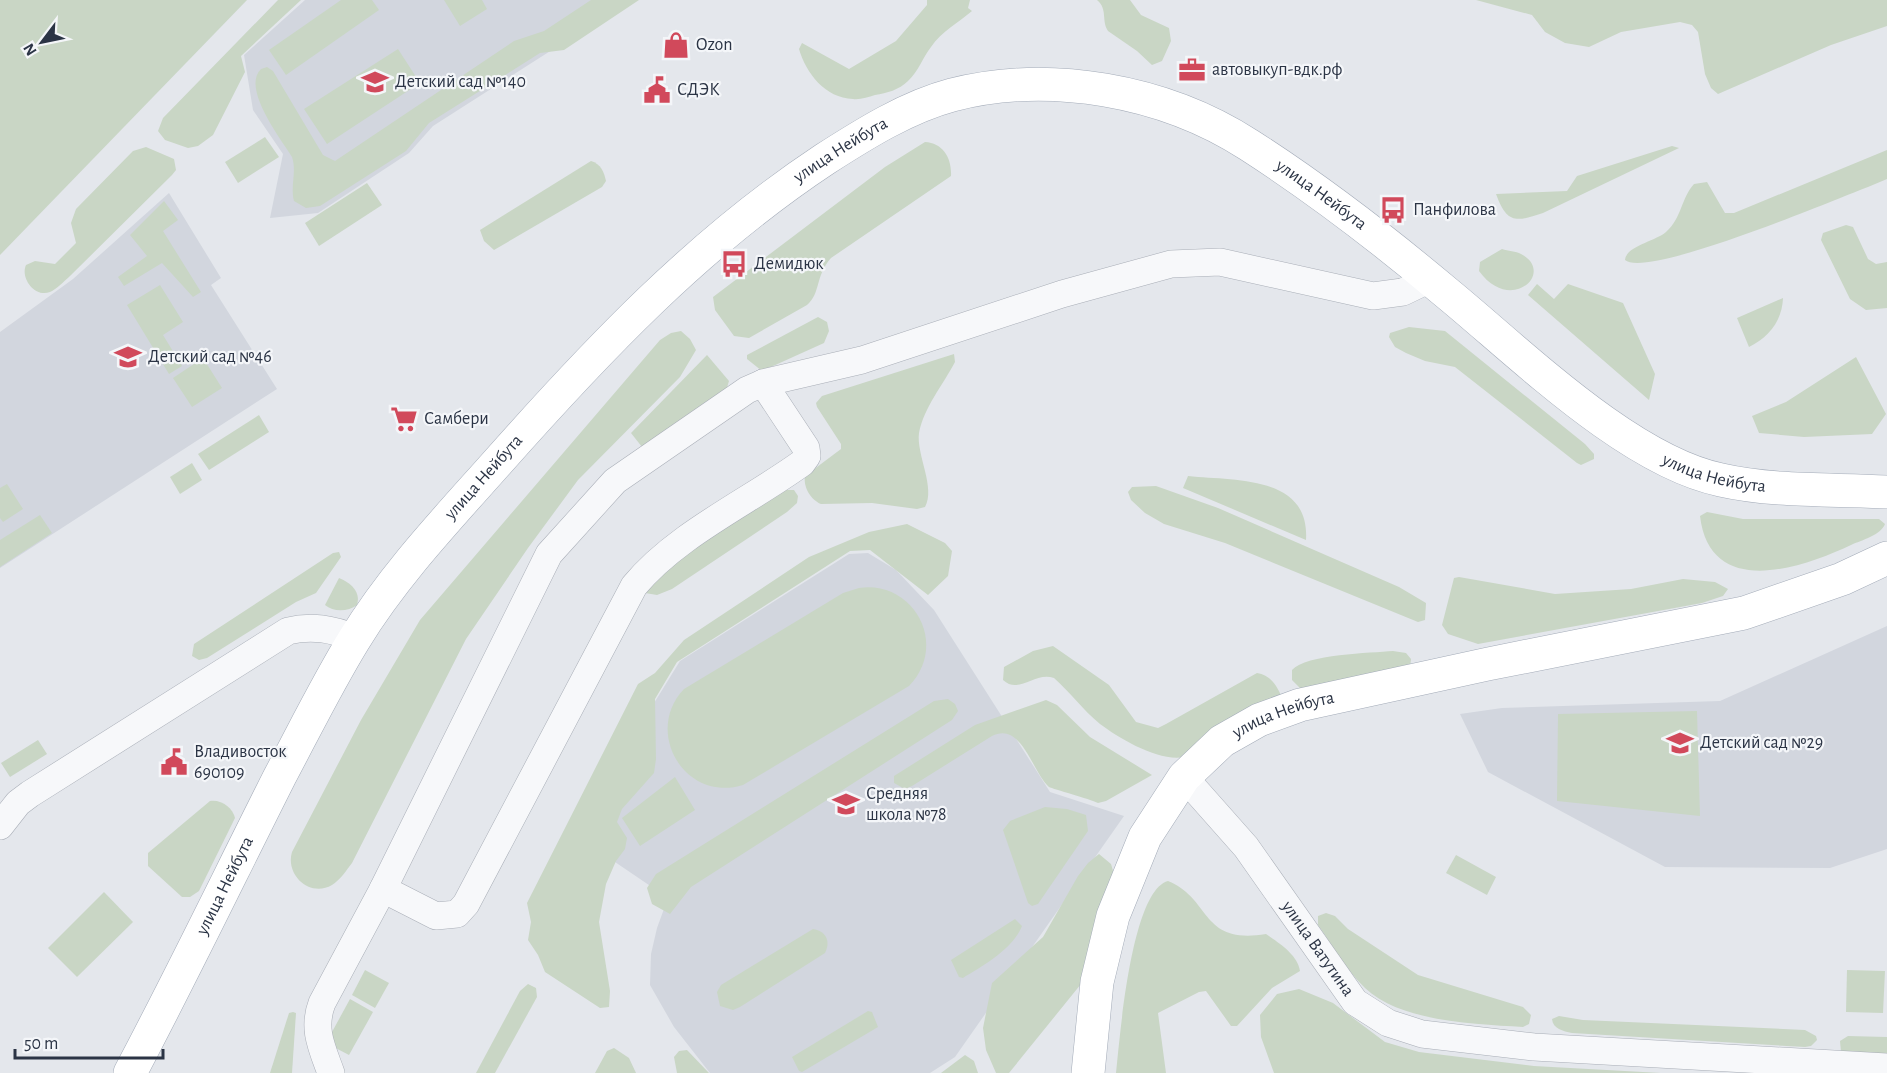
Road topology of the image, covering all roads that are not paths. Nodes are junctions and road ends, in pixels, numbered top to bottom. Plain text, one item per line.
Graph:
1 (1430, 279) junction
2 (763, 383) junction
3 (1887, 492) edge
4 (1887, 558) edge
5 (355, 638) junction
6 (1184, 777) junction
7 (0, 826) edge
8 (383, 890) junction
9 (1887, 1067) edge
10 (130, 1073) edge
11 (331, 1073) edge
12 (1088, 1073) edge

1 - 2 street
1 - 3 main road, улица Нейбута
1 - 5 main road, улица Нейбута
2 - 8 street
2 - 8 street
4 - 6 main road, улица Нейбута
5 - 7 street
5 - 10 main road, улица Нейбута
6 - 9 street, улица Ватутина
6 - 12 main road
8 - 11 street

